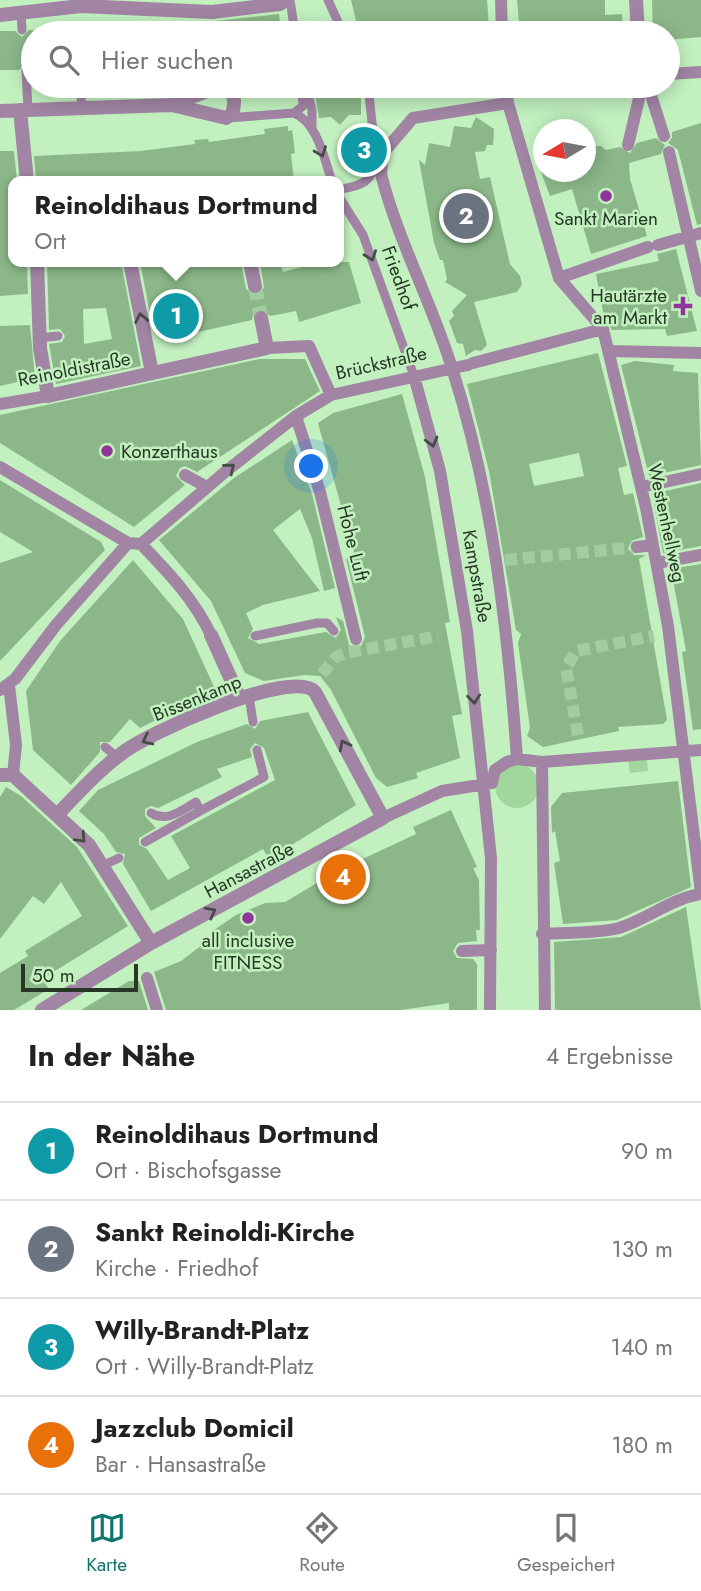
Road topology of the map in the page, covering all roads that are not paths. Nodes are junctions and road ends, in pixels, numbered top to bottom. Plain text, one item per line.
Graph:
1 (328, 0) edge
2 (501, 0) edge
3 (636, 0) edge
4 (285, 1) edge
5 (81, 3) edge
6 (21, 13) junction
7 (0, 15) edge
8 (21, 21) edge
9 (291, 21) edge
10 (338, 21) edge
11 (502, 21) edge
12 (637, 21) edge
13 (701, 72) edge
14 (680, 73) edge
15 (25, 98) edge
16 (81, 98) edge
17 (190, 98) edge
18 (234, 98) edge
19 (303, 98) edge
20 (308, 98) edge
21 (370, 98) edge
22 (507, 98) edge
23 (639, 98) edge
24 (652, 98) edge
25 (508, 103) junction
26 (172, 105) junction
27 (82, 108) junction
28 (24, 110) junction
29 (0, 111) edge
30 (294, 113) junction
31 (226, 118) junction
32 (312, 129) junction
33 (664, 136) dead end
34 (628, 145) dead end
35 (669, 152) dead end
36 (379, 164) junction
37 (27, 176) edge
38 (330, 176) edge
39 (344, 188) edge
40 (344, 205) edge
41 (695, 235) edge
42 (37, 267) edge
43 (131, 267) edge
44 (251, 267) edge
45 (559, 278) junction
46 (255, 286) tunnel mouth
47 (701, 291) edge
48 (261, 318) tunnel mouth
49 (603, 329) junction
50 (36, 333) junction
51 (58, 336) dead end
52 (267, 348) junction
53 (608, 351) junction
54 (701, 353) edge
55 (452, 366) junction
56 (152, 373) junction
57 (414, 376) junction
58 (331, 395) junction
59 (48, 396) junction
60 (0, 404) edge
61 (296, 416) junction
62 (0, 467) edge
63 (701, 474) edge
64 (185, 475) dead end
65 (641, 487) junction
66 (207, 488) junction
67 (134, 543) junction
68 (653, 545) junction
69 (637, 547) tunnel mouth
70 (701, 555) edge
71 (657, 563) junction
72 (334, 631) dead end
73 (255, 636) dead end
74 (205, 638) joint
75 (356, 639) dead end
76 (5, 687) edge
77 (244, 696) junction
78 (253, 722) dead end
79 (105, 747) dead end
80 (257, 750) dead end
81 (684, 750) junction
82 (701, 750) edge
83 (117, 757) junction
84 (517, 759) junction
85 (542, 762) junction
86 (7, 775) edge
87 (483, 785) junction
88 (200, 811) junction
89 (152, 813) dead end
90 (58, 814) junction
91 (383, 818) junction
92 (145, 842) dead end
93 (119, 858) dead end
94 (104, 865) junction
95 (701, 894) edge
96 (542, 934) junction
97 (150, 943) junction
98 (491, 950) junction
99 (461, 951) dead end
100 (147, 978) dead end
101 (42, 1010) edge
102 (157, 1010) edge
103 (491, 1010) edge
104 (545, 1010) edge

1 - 10 lane
2 - 11 street
3 - 12 street
4 - 5 street
4 - 9 lane
5 - 6 street
6 - 7 street
6 - 8 lane
13 - 14 street
15 - 28 lane
16 - 27 lane
17 - 26 street
18 - 31 street
19 - 30 lane
20 - 32 lane
21 - 36 lane
22 - 25 street
23 - 34 street
24 - 33 street
25 - 36 street
25 - 45 street
26 - 27 street
26 - 31 street
27 - 28 street
28 - 29 street
28 - 37 street
30 - 31 lane
30 - 32 lane
32 -> 38 lane
35 - 41 street
36 - 39 lane
36 - 55 street, Friedhof
40 -> 57 lane, Friedhof
41 - 45 street
41 - 47 street
42 - 50 street
56 -> 43 street
44 - 46 street
45 - 49 street
48 - 52 street
49 - 53 street, Westenhellweg
49 - 55 street, Brückstraße
50 - 51 lane
50 - 59 street
52 - 56 street, Reinoldistraße
52 - 58 street, Reinoldistraße
53 - 54 street
53 - 65 street, Westenhellweg
55 - 57 street, Brückstraße
55 - 84 street, Kampstraße
56 - 59 street, Reinoldistraße
57 - 58 street, Brückstraße
57 -> 87 street, Kampstraße
58 - 61 street, Brückstraße
59 - 60 street, Reinoldistraße
66 -> 61 street, Brückstraße
61 - 75 street, Hohe Luft
62 - 67 street
63 - 65 street
64 - 66 street
65 - 68 street, Westenhellweg
66 - 67 street, Brückstraße
67 - 74 street
67 - 76 street, Brückstraße
68 - 69 street
68 - 71 street, Westenhellweg
70 - 71 street
71 - 81 street, Westenhellweg
72 - 73 lane
74 - 77 street
76 - 86 street
77 - 78 lane
77 -> 83 street, Bissenkamp
91 -> 77 street, Bissenkamp
79 - 83 lane
80 - 88 lane
81 - 82 street
81 - 85 street
81 - 95 street, Westenhellweg
83 - 90 street, Bissenkamp
84 - 85 street
84 - 87 street
85 - 96 street
86 - 90 street
87 - 91 street, Hansastraße
87 - 98 street, Kampstraße
88 - 89 lane
88 - 92 lane
90 -> 94 street
97 -> 91 street, Hansastraße
93 - 94 lane
94 - 97 street
95 - 96 street
96 - 104 street
97 - 101 street, Hansastraße
98 - 99 street
98 - 103 street, Kampstraße
100 - 102 street

